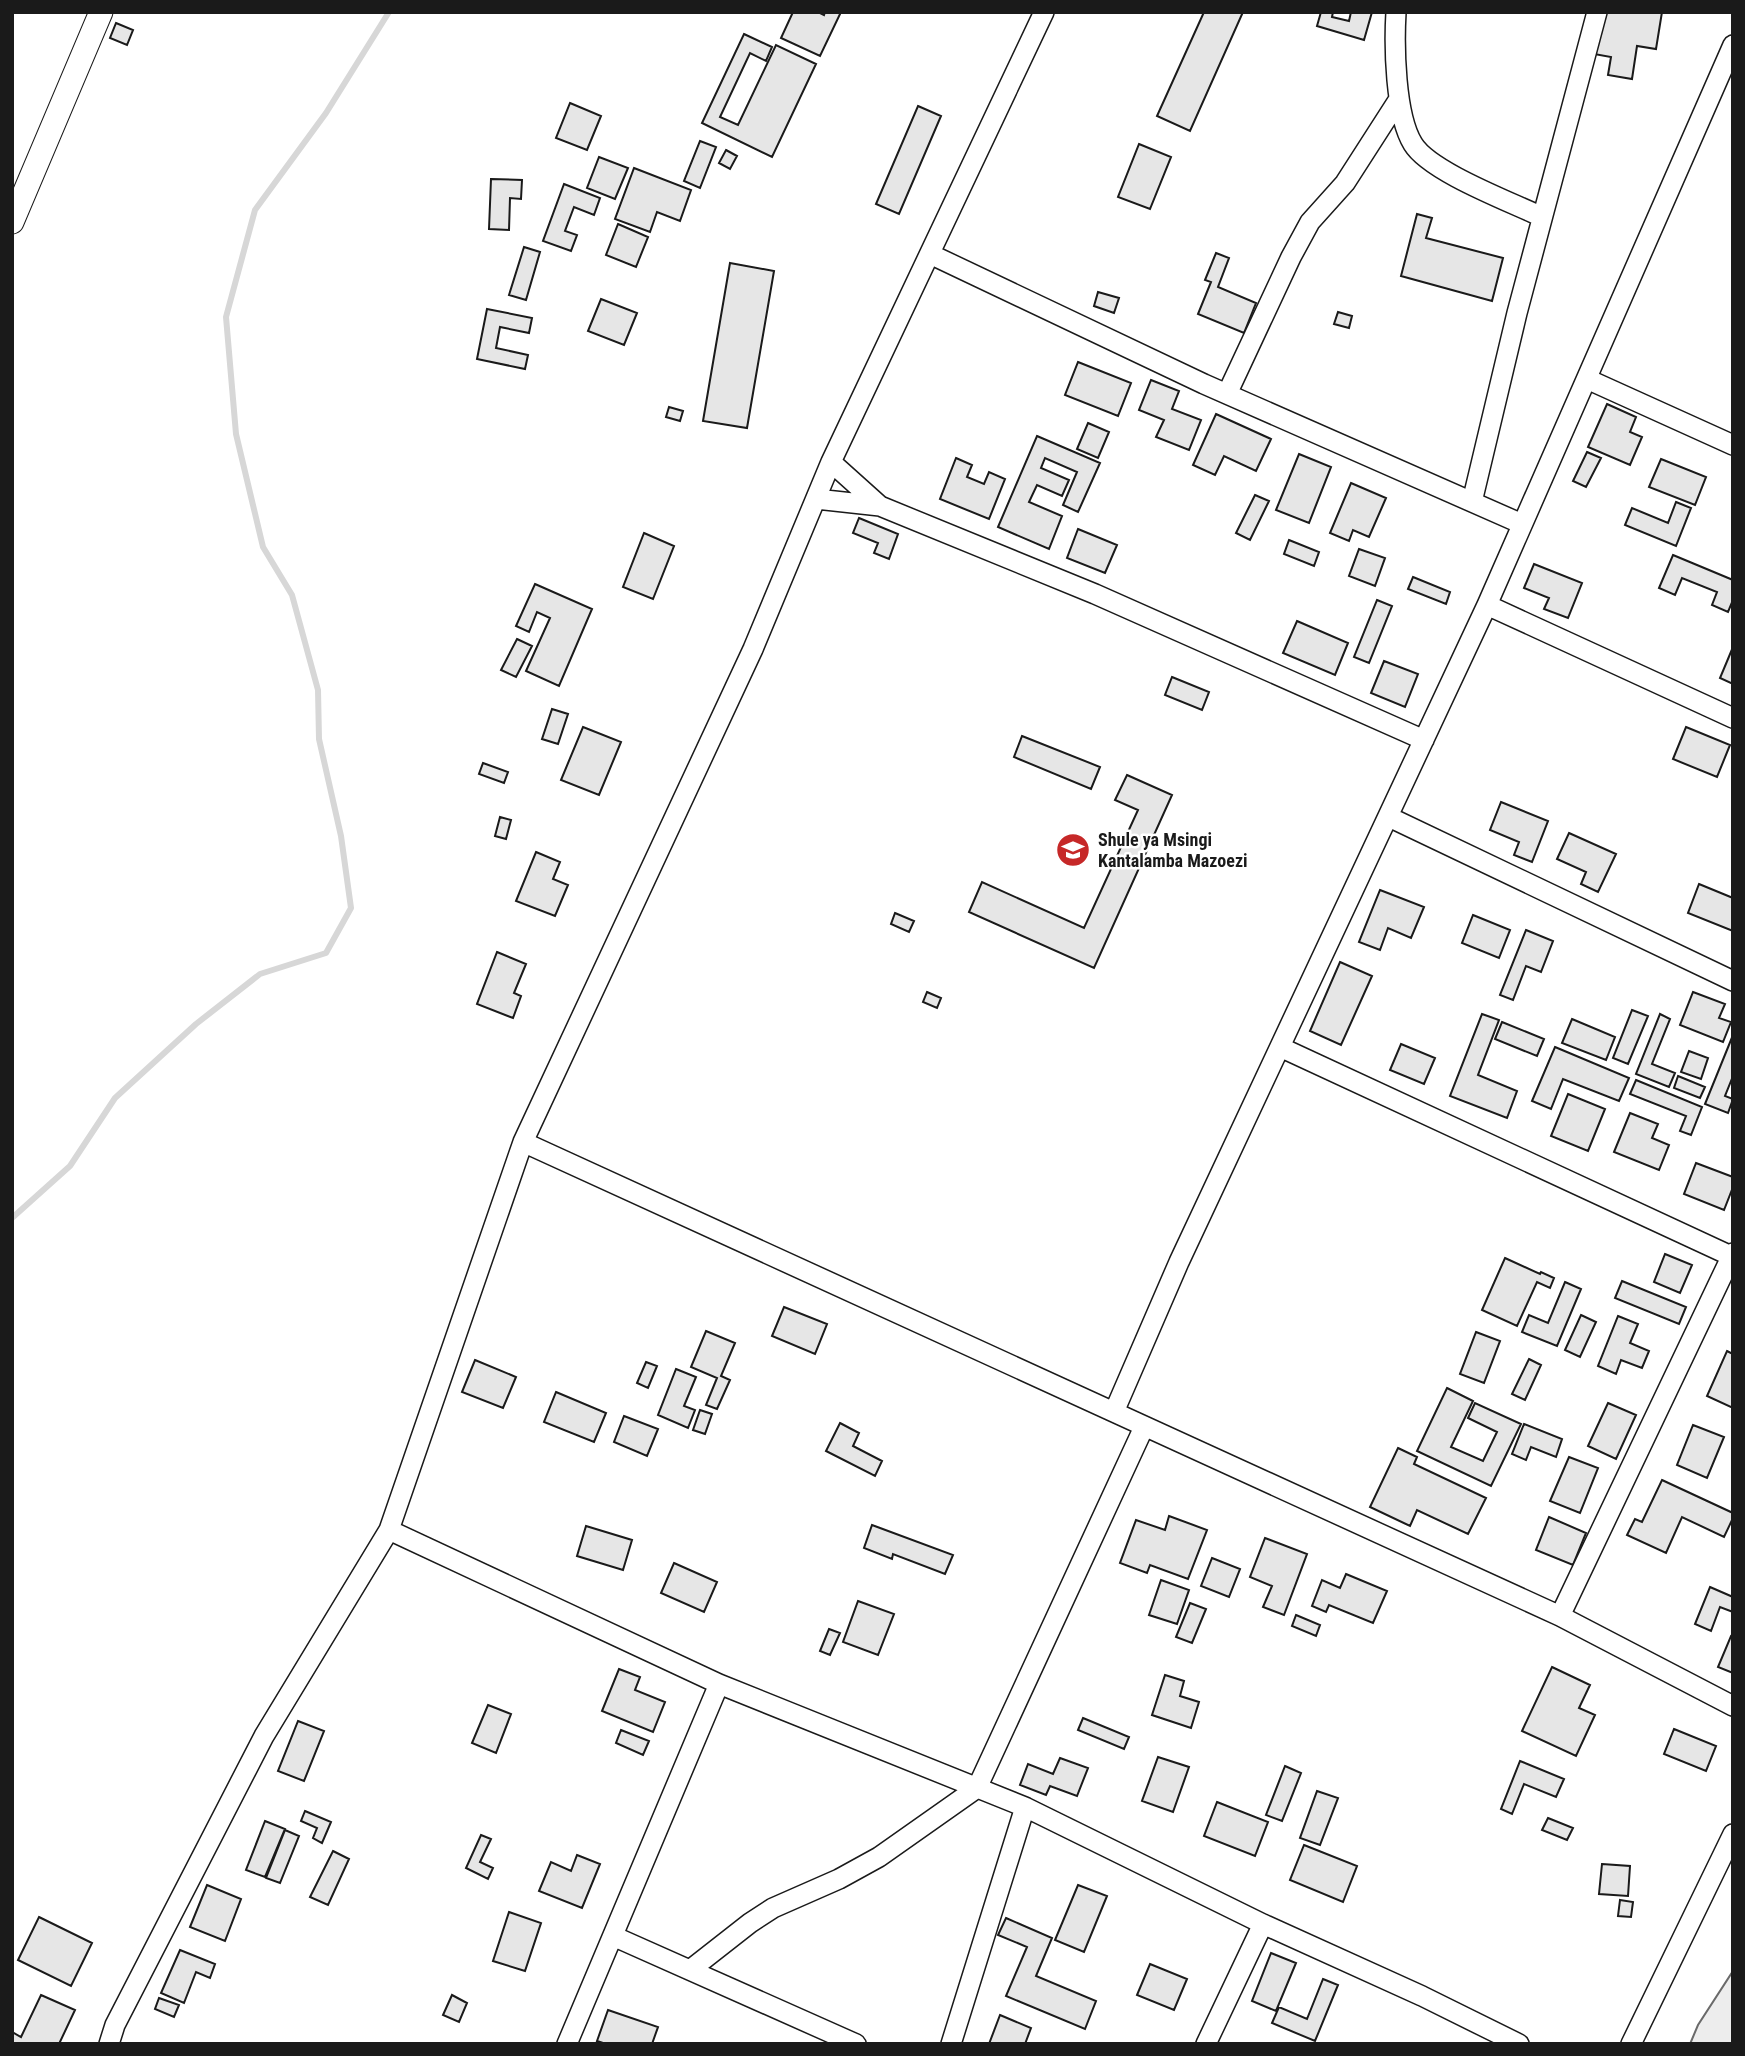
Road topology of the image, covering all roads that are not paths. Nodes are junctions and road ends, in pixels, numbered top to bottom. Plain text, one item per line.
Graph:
1 (101, 12) edge
2 (1044, 12) edge
3 (1396, 12) edge
4 (1598, 12) edge
5 (1733, 45) edge
6 (1399, 99) junction
7 (1542, 217) junction
8 (12, 222) edge
9 (930, 254) junction
10 (1587, 379) junction
11 (1227, 394) junction
12 (1733, 444) edge
13 (831, 463) junction
14 (816, 499) junction
15 (1472, 502) junction
16 (880, 506) junction
17 (1522, 524) junction
18 (1486, 605) junction
19 (1733, 718) edge
20 (1424, 740) junction
21 (1389, 817) junction
22 (1733, 981) edge
23 (1280, 1047) junction
24 (523, 1142) junction
25 (1732, 1255) edge
26 (1114, 1412) junction
27 (1144, 1427) junction
28 (389, 1530) junction
29 (1560, 1616) junction
30 (719, 1684) junction
31 (1733, 1706) edge
32 (976, 1788) junction
33 (1025, 1807) junction
34 (1733, 1834) edge
35 (1263, 1924) junction
36 (613, 1936) junction
37 (690, 1970) junction
38 (109, 2044) edge
39 (567, 2044) edge
40 (856, 2044) edge
41 (951, 2044) edge
42 (1206, 2044) edge
43 (1519, 2044) edge
44 (1630, 2044) edge

1 - 8 street
2 - 9 street
3 - 6 street
4 - 7 street
5 - 10 street
6 - 7 street
6 - 11 street
7 - 15 street
9 - 11 street
9 - 13 street
10 - 12 street
10 - 17 street
11 - 15 street
13 - 14 street
13 - 16 street
14 - 16 street
14 - 24 street
15 - 17 street
16 - 20 street
17 - 18 street
18 - 19 street
18 - 20 street
20 - 21 street
21 - 22 street
21 - 23 street
23 - 25 street
23 - 26 street
24 - 26 street
24 - 28 street
25 - 29 street
26 - 27 street
27 - 29 street
27 - 32 street
28 - 30 street
28 - 38 street
29 - 31 street
30 - 32 street
30 - 36 street
32 - 33 street
32 - 37 street
33 - 35 street
33 - 41 street
34 - 44 street
35 - 42 street
35 - 43 street
36 - 37 street
36 - 39 street
37 - 40 street

